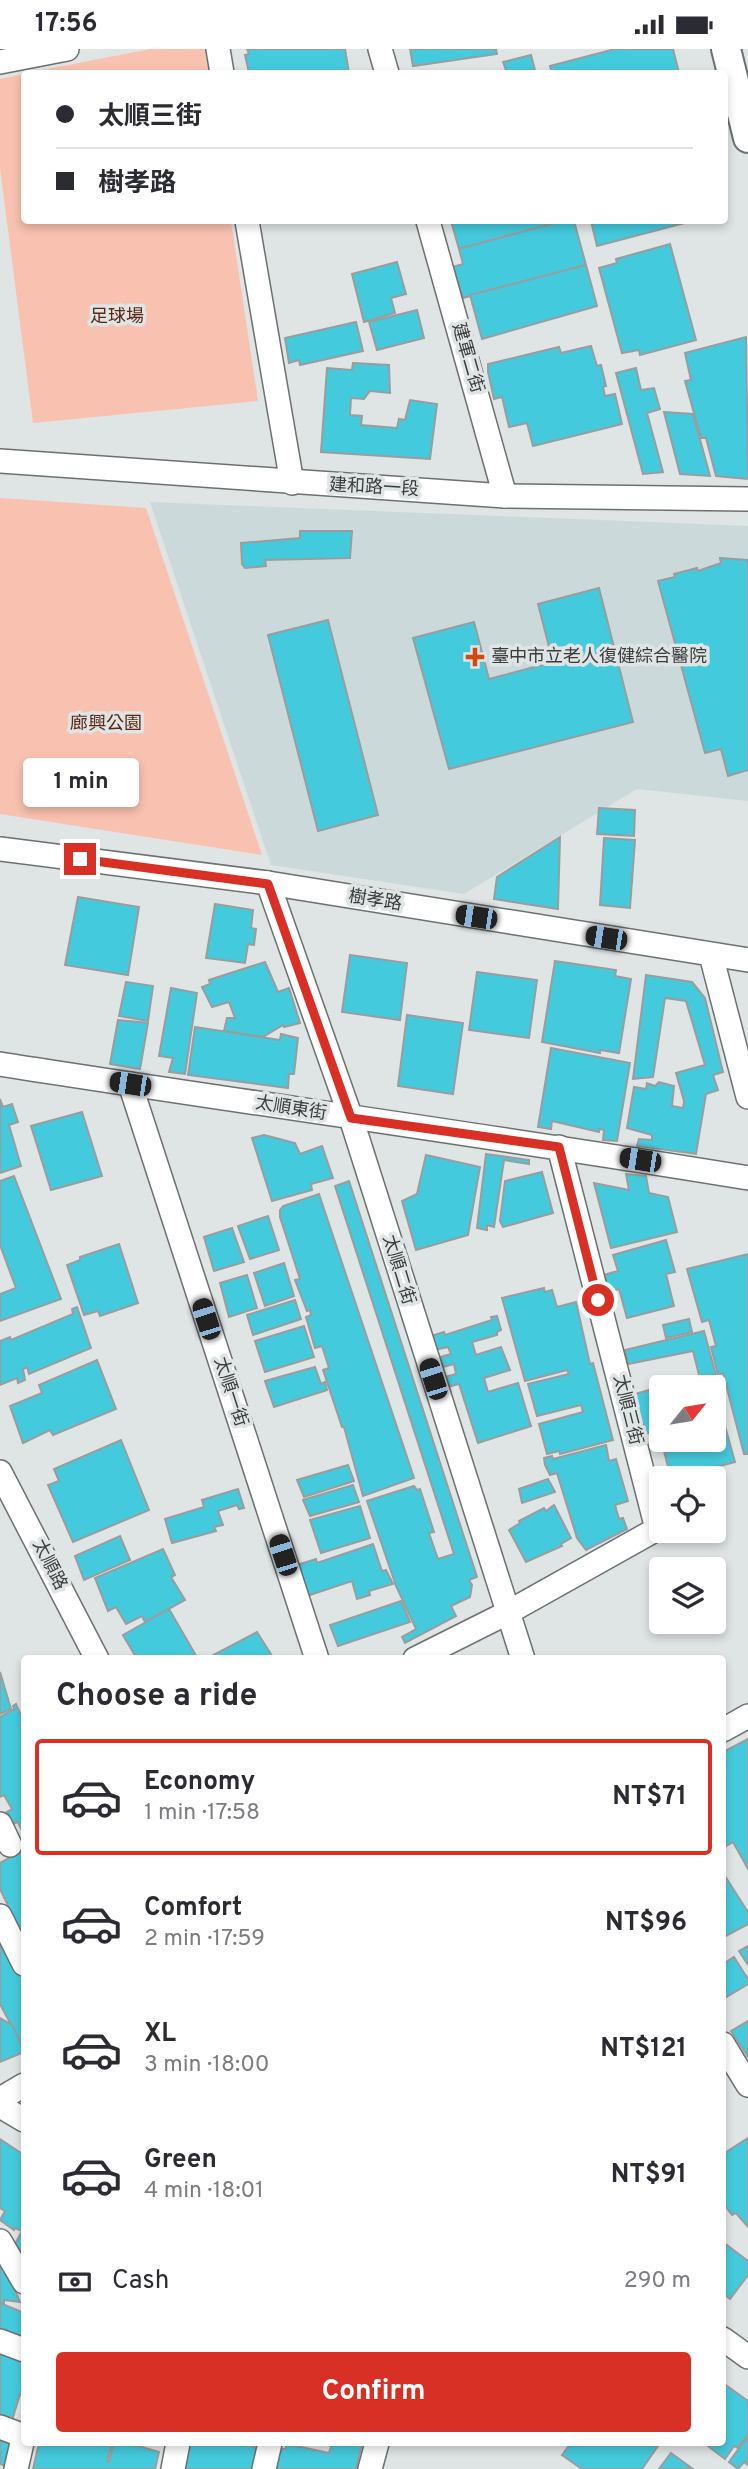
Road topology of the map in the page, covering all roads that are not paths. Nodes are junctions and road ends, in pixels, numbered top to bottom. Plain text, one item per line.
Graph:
1 (67, 49) edge
2 (218, 49) edge
3 (380, 49) edge
4 (726, 49) edge
5 (0, 62) edge
6 (222, 70) edge
7 (386, 70) edge
8 (748, 138) edge
9 (248, 224) edge
10 (429, 224) edge
11 (0, 461) edge
12 (292, 483) junction
13 (505, 496) junction
14 (748, 499) edge
15 (0, 849) edge
16 (268, 884) junction
17 (711, 954) junction
18 (748, 960) edge
19 (0, 1064) edge
20 (130, 1084) junction
21 (748, 1097) edge
22 (351, 1118) junction
23 (559, 1147) junction
24 (748, 1178) edge
25 (0, 1472) edge
26 (506, 1613) junction
27 (95, 1655) edge
28 (316, 1655) edge
29 (423, 1655) edge
30 (522, 1655) edge
31 (748, 1717) edge
32 (726, 1728) edge
33 (0, 1916) edge
34 (21, 1958) edge
35 (726, 2050) edge
36 (748, 2085) edge
37 (21, 2087) edge
38 (0, 2099) edge
39 (0, 2106) edge
40 (21, 2118) edge
41 (0, 2241) edge
42 (21, 2277) edge
43 (0, 2341) edge
44 (726, 2341) edge
45 (21, 2349) edge
46 (748, 2357) edge
47 (0, 2427) edge
48 (21, 2434) edge
49 (21, 2446) edge
50 (177, 2446) edge
51 (269, 2446) edge
52 (376, 2446) edge
53 (16, 2469) edge
54 (173, 2469) edge
55 (264, 2469) edge
56 (370, 2469) edge

1 - 5 street
2 - 6 street
3 - 7 street
4 - 8 main road
9 - 12 street
10 - 13 street, 建軍二街
11 - 12 street, 建和路一段
12 - 13 street, 建和路一段
13 - 14 street, 建和路一段
15 - 16 street, 樹孝路
16 - 17 street, 樹孝路
16 - 22 street, 太順二街
17 - 18 street, 樹孝路
17 - 21 street
19 - 20 street, 太順東街
20 - 22 street, 太順東街
20 - 28 street, 太順一街
22 - 23 street, 太順東街
22 - 26 street, 太順二街
23 - 24 street, 太順東街
23 - 26 street, 太順三街
25 - 27 street, 太順路
26 - 29 street, 太順三街
26 - 30 street, 太順二街
31 - 32 street
33 - 34 street
35 - 36 street
37 - 38 street
39 - 40 street
41 - 42 street
43 - 45 street
44 - 46 street
47 - 48 street
49 - 53 street
50 - 54 street
51 - 55 street
52 - 56 street

